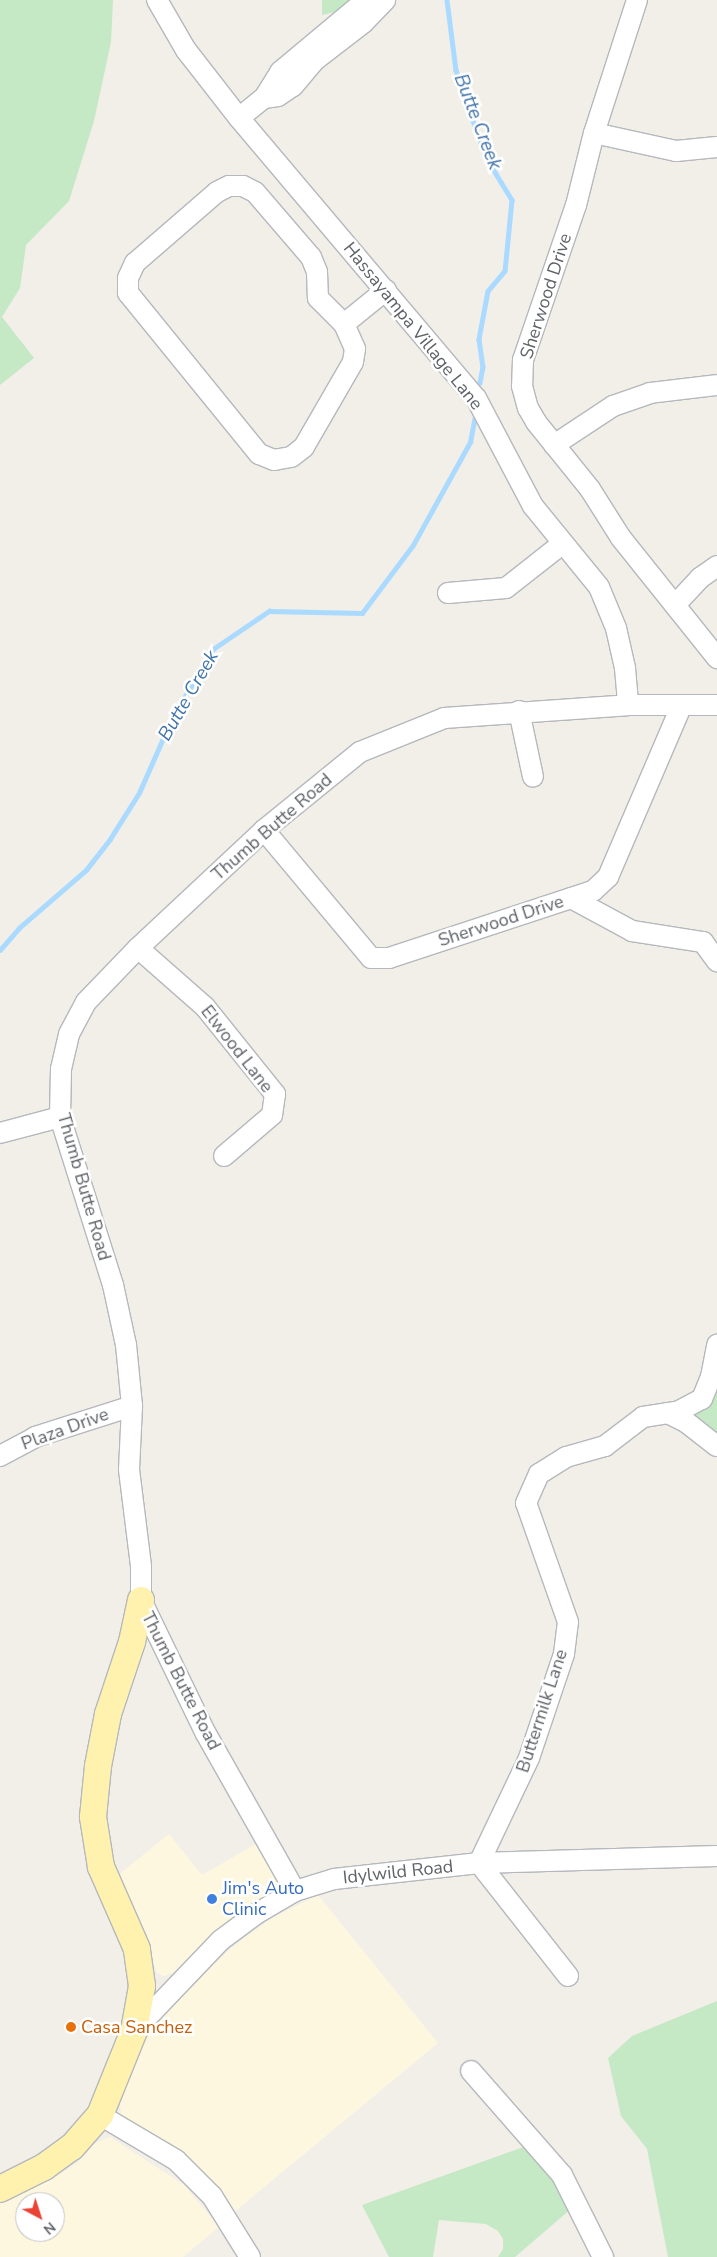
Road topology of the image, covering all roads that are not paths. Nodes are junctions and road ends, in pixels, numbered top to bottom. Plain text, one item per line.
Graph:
1 (157, 0) edge
2 (366, 0) edge
3 (385, 0) edge
4 (637, 0) edge
5 (329, 41) junction
6 (239, 118) junction
7 (594, 133) junction
8 (717, 148) edge
9 (386, 290) junction
10 (344, 324) junction
11 (717, 385) edge
12 (554, 444) junction
13 (562, 544) junction
14 (717, 566) edge
15 (448, 593) dead end
16 (675, 605) junction
17 (717, 658) edge
18 (717, 705) edge
19 (628, 706) junction
20 (681, 707) junction
21 (519, 712) junction
22 (533, 777) dead end
23 (264, 830) junction
24 (571, 898) junction
25 (138, 948) junction
26 (717, 961) edge
27 (60, 1117) junction
28 (0, 1133) edge
29 (224, 1156) dead end
30 (717, 1345) edge
31 (132, 1406) junction
32 (668, 1413) junction
33 (717, 1446) edge
34 (0, 1456) edge
35 (141, 1600) junction
36 (717, 1856) edge
37 (479, 1863) junction
38 (296, 1891) junction
39 (568, 1976) dead end
40 (134, 2031) junction
41 (471, 2071) dead end
42 (100, 2114) junction
43 (0, 2189) edge
44 (250, 2257) edge
45 (603, 2257) edge

1 - 6 street, Hassayampa Village Lane
2 - 5 street
3 - 5 street
4 - 7 street, Sherwood Drive
5 - 6 street
6 - 9 street, Hassayampa Village Lane
7 - 8 street
7 - 12 street, Sherwood Drive
9 - 10 street
9 - 13 street, Hassayampa Village Lane
10 - 10 street
11 - 12 street
12 - 16 street, Sherwood Drive
13 - 15 street
13 - 19 street, Hassayampa Village Lane
14 - 16 street
16 - 17 street, Sherwood Drive
18 - 20 street, Thumb Butte Road
19 - 20 street, Thumb Butte Road
19 - 21 street, Thumb Butte Road
20 - 24 street, Sherwood Drive
21 - 22 street
21 - 23 street, Thumb Butte Road
23 - 24 street, Sherwood Drive
23 - 25 street, Thumb Butte Road
24 - 26 street
25 - 27 street, Thumb Butte Road
25 - 29 street, Elwood Lane
27 - 28 street
27 - 31 street, Thumb Butte Road
30 - 32 street, Buttermilk Lane
31 - 34 street, Plaza Drive
31 - 35 street, Thumb Butte Road
32 - 33 street
32 - 37 street, Buttermilk Lane
35 - 38 street, Thumb Butte Road
35 - 40 main road
36 - 37 street, Idylwild Road
37 - 38 street, Idylwild Road
37 - 39 street
38 - 40 street, Idylwild Road
40 - 42 main road
41 - 45 street
42 - 43 main road
42 - 44 street

